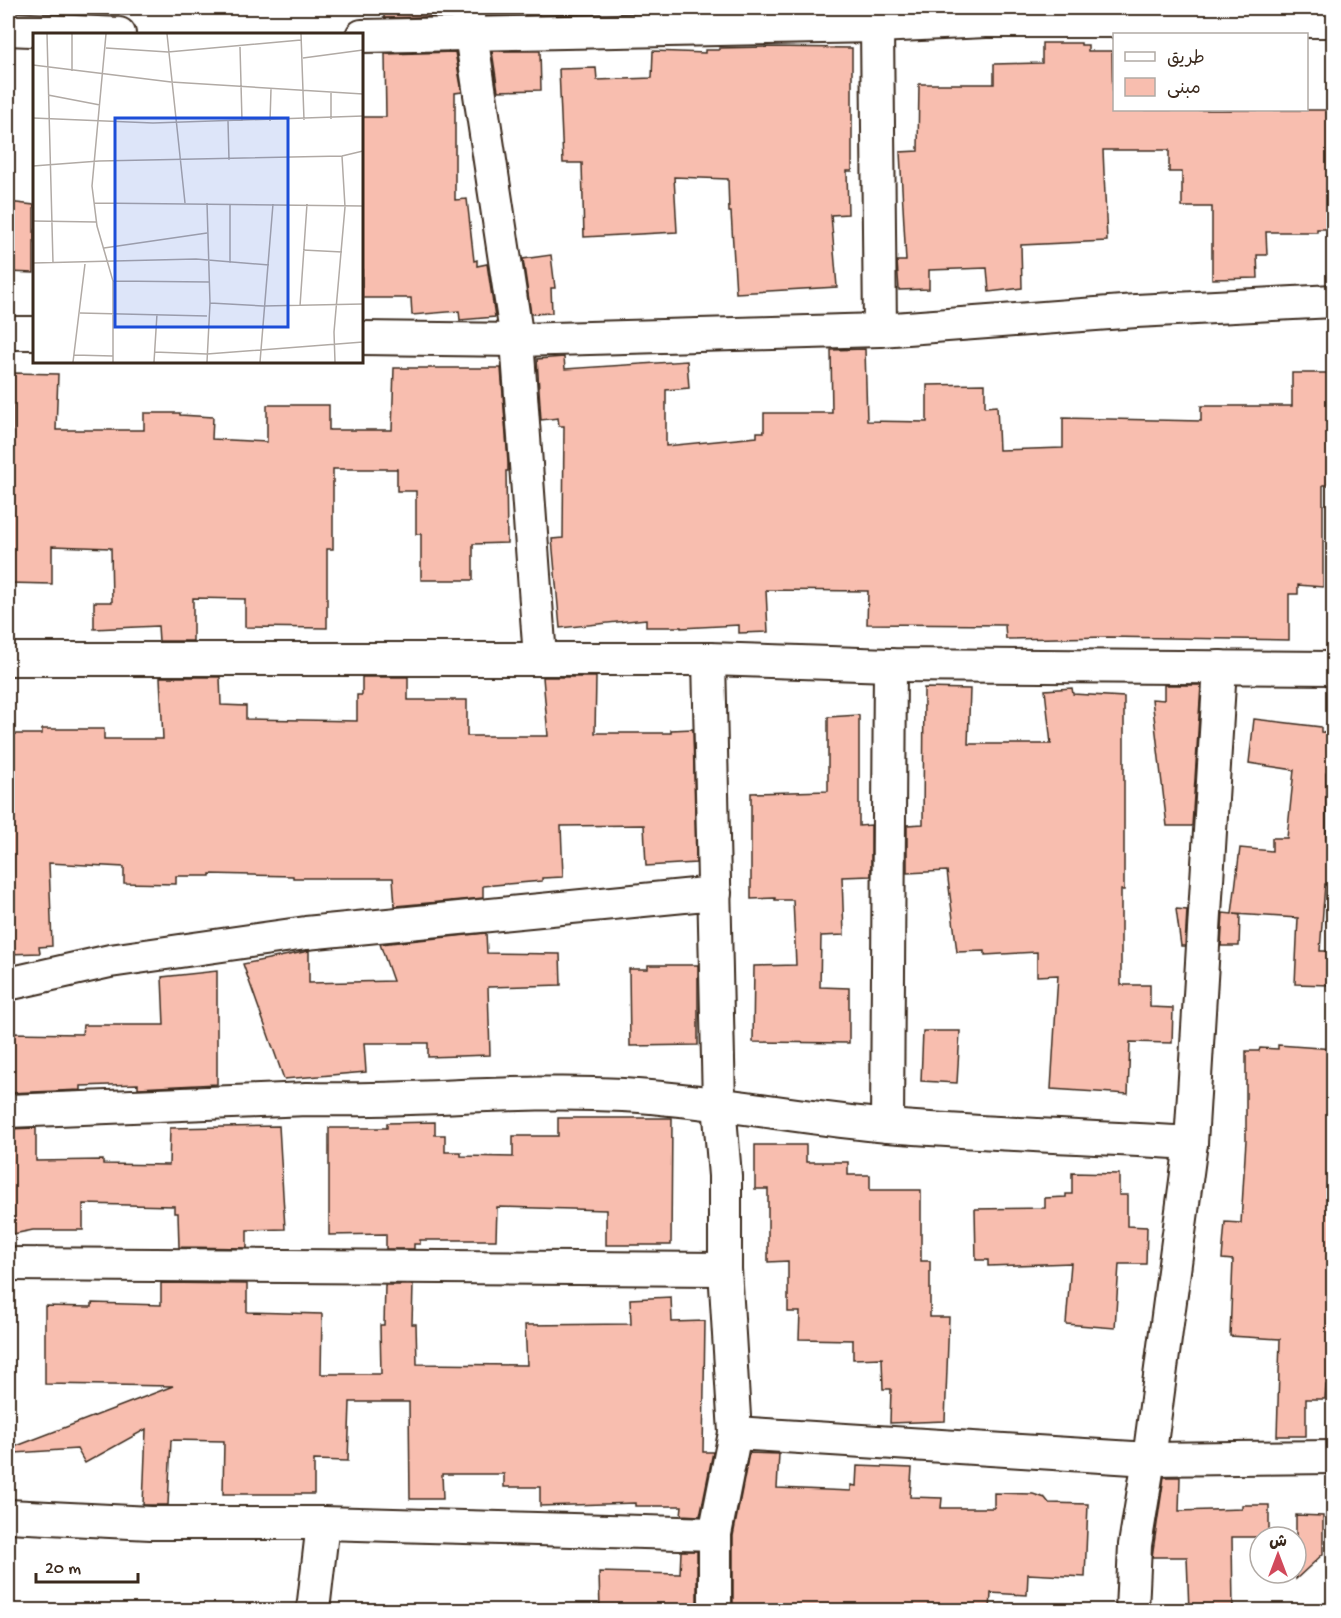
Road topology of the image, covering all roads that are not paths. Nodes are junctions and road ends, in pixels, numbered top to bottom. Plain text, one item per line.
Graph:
1 (986, 14) edge
2 (1200, 15) edge
3 (469, 21) edge
4 (1334, 21) edge
5 (877, 26) junction
6 (8, 29) edge
7 (97, 33) edge
8 (363, 36) edge
9 (1334, 301) edge
10 (880, 330) junction
11 (8, 333) edge
12 (33, 333) edge
13 (363, 338) edge
14 (517, 340) junction
15 (540, 658) junction
16 (8, 659) edge
17 (709, 659) junction
18 (890, 665) junction
19 (1220, 667) junction
20 (1334, 668) edge
21 (715, 893) junction
22 (8, 984) edge
23 (719, 1104) junction
24 (8, 1111) edge
25 (887, 1126) junction
26 (1191, 1143) junction
27 (8, 1264) edge
28 (725, 1269) junction
29 (735, 1433) junction
30 (1334, 1457) edge
31 (1149, 1459) junction
32 (8, 1516) edge
33 (322, 1523) junction
34 (715, 1533) junction
35 (313, 1611) edge
36 (715, 1611) edge
37 (1132, 1611) edge

1 - 2 street
1 - 5 street
2 - 4 street
3 - 5 street
3 - 8 street
3 - 14 street
5 - 10 street
6 - 7 street
9 - 10 street
10 - 14 street
11 - 12 street
13 - 14 street
14 - 15 street
15 - 16 street
15 - 17 street
17 - 18 street
17 - 21 street
18 - 19 street
18 - 25 street
19 - 20 street
19 - 26 street
21 - 22 street
21 - 23 street
23 - 24 street
23 - 25 street
23 - 28 street
25 - 26 street
26 - 31 street
27 - 28 street
28 - 29 street
29 - 31 street
29 - 34 street
30 - 31 street
31 - 37 street
32 - 33 street
33 - 34 street
33 - 35 street
34 - 36 street

